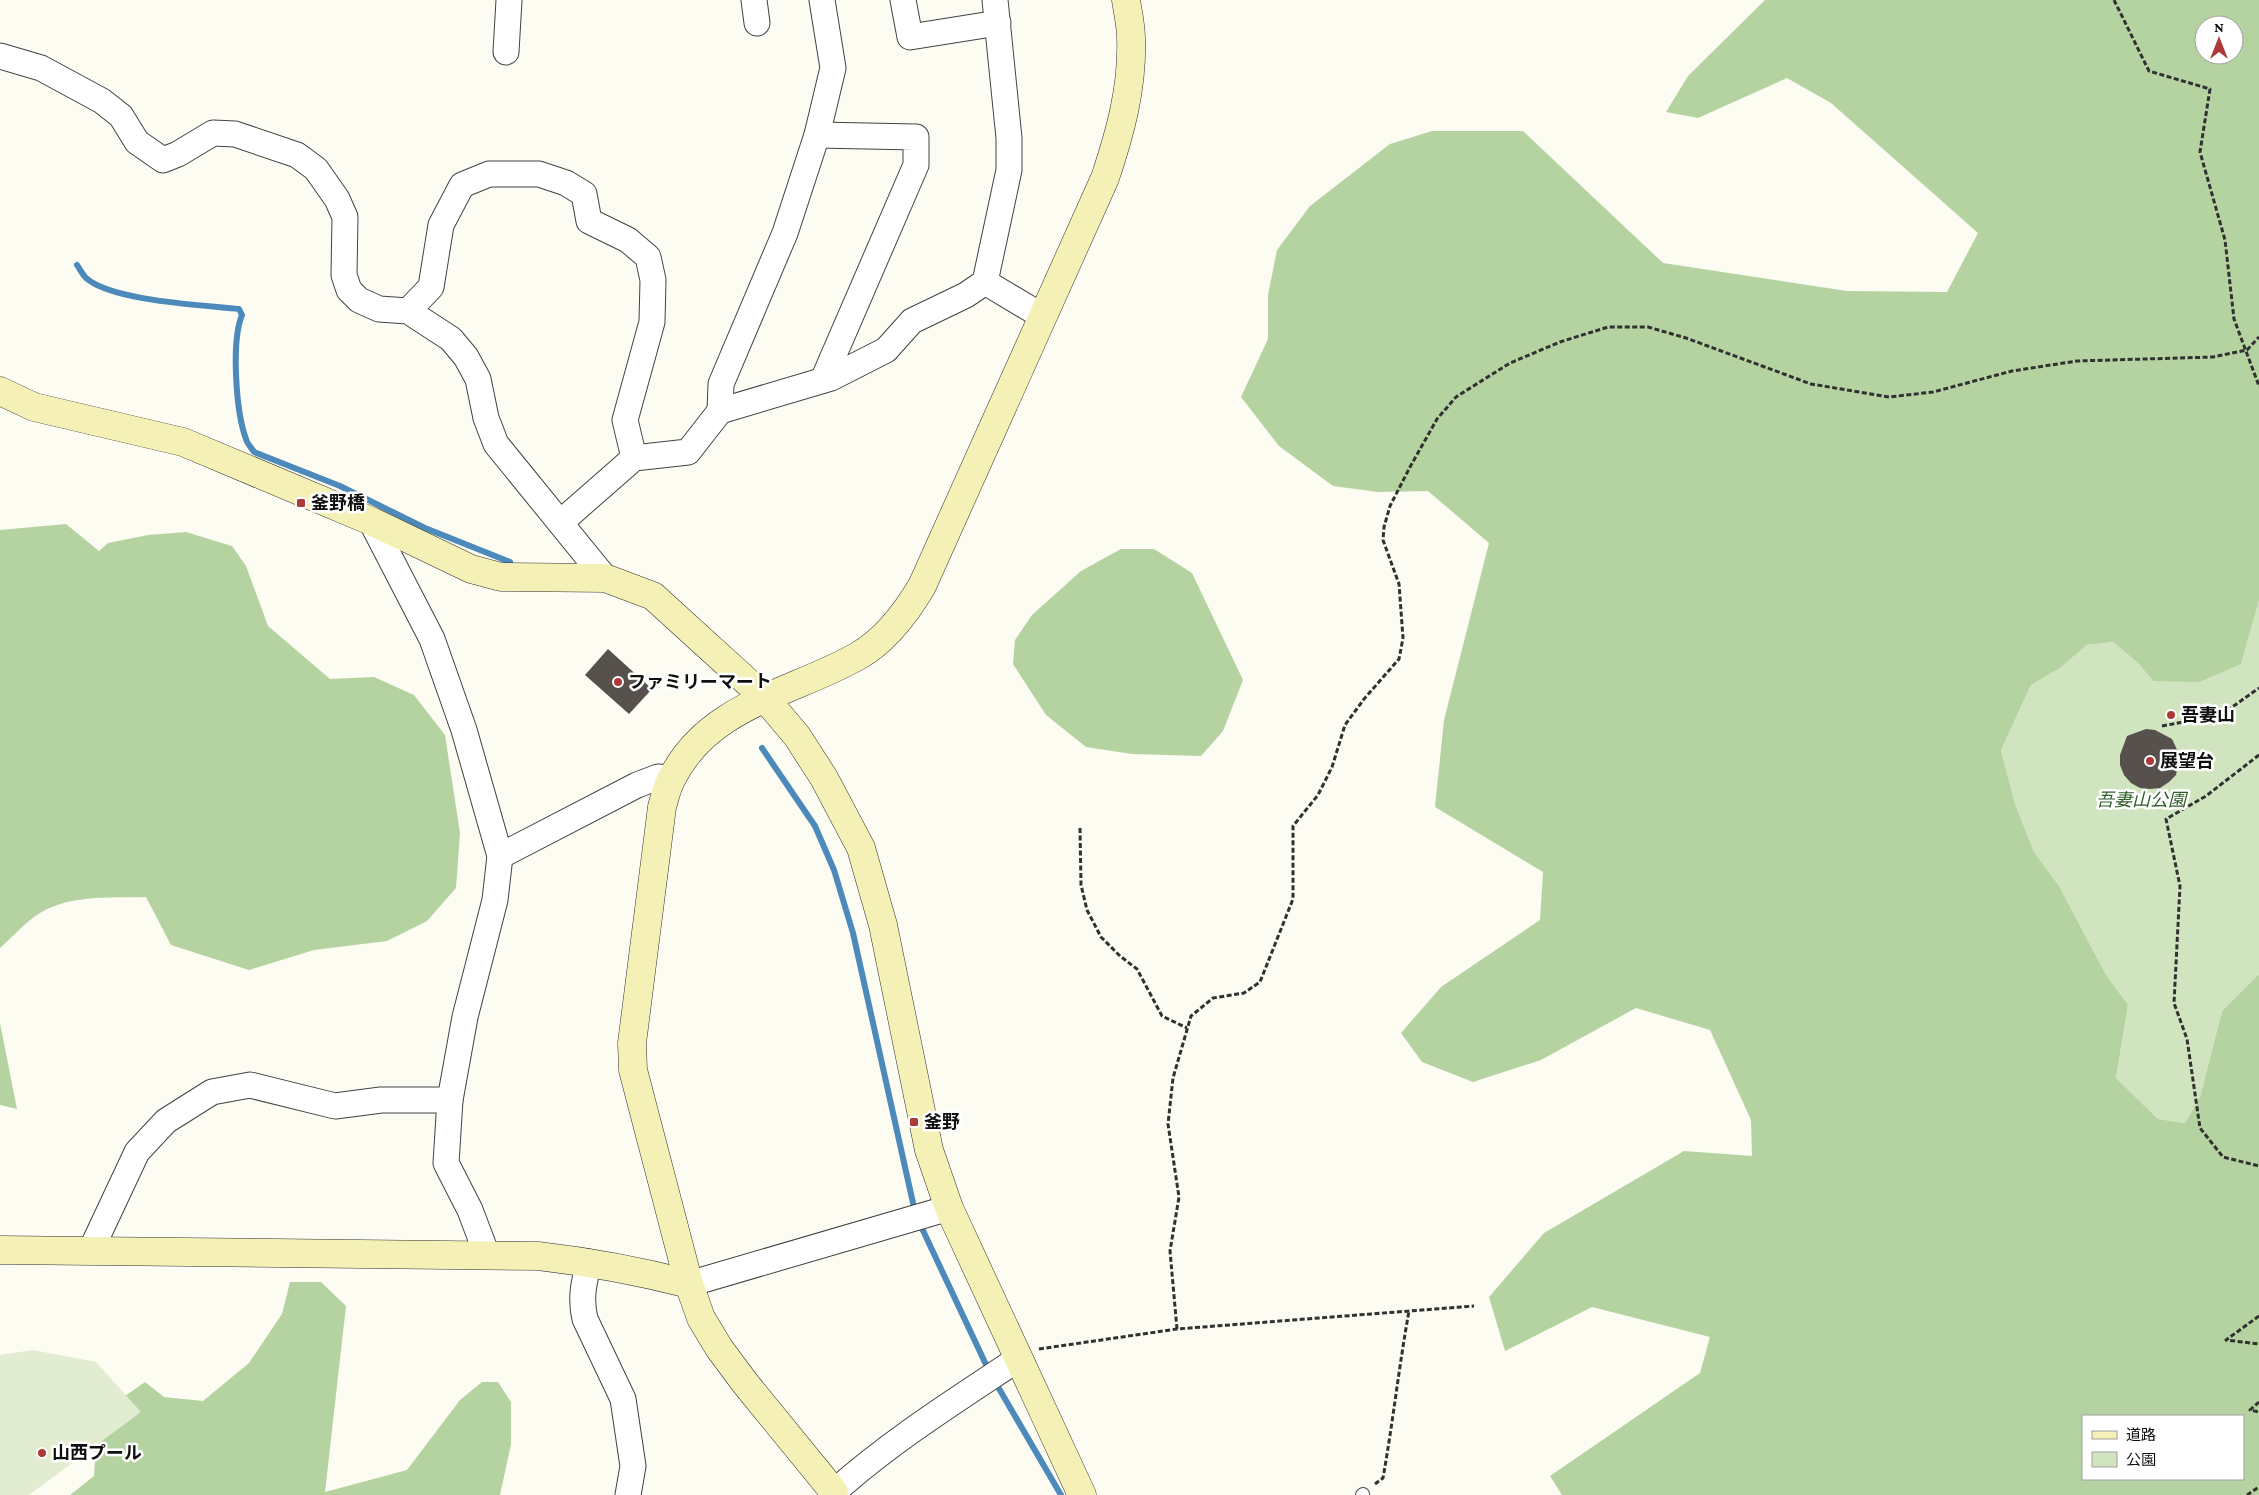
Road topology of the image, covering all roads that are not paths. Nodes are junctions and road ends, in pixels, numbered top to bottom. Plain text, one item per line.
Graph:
1 (508, 0) edge
2 (822, 0) edge
3 (903, 0) edge
4 (1126, 0) edge
5 (997, 11) edge
6 (506, 52) dead end
7 (0, 56) edge
8 (818, 135) junction
9 (986, 282) junction
10 (408, 311) junction
11 (1042, 316) junction
12 (823, 380) junction
13 (0, 391) edge
14 (720, 411) junction
15 (634, 458) junction
16 (371, 521) junction
17 (561, 522) junction
18 (605, 578) junction
19 (764, 697) junction
20 (672, 778) junction
21 (500, 856) junction
22 (450, 1100) junction
23 (942, 1211) junction
24 (0, 1250) edge
25 (92, 1250) junction
26 (487, 1255) junction
27 (589, 1262) junction
28 (689, 1284) junction
29 (1013, 1362) junction
30 (836, 1494) edge
31 (628, 1495) edge
32 (1082, 1495) edge

1 - 6 street
2 - 8 street
3 - 5 street
4 - 11 street
5 - 9 street
7 - 10 street
8 - 12 street
8 - 14 street
9 - 11 street
9 - 12 street
10 - 15 street
10 - 17 street
11 - 19 street
12 - 14 street
13 - 16 street
14 - 15 street
15 - 17 street
16 - 18 street
16 - 21 street
17 - 18 street
18 - 19 street
19 - 20 street
19 - 23 street
20 - 21 street
20 - 28 street
21 - 22 street
22 - 25 street
22 - 26 street
23 - 28 street
23 - 29 street
24 - 25 street
25 - 26 street
26 - 27 street
27 - 28 street
27 - 31 street
28 - 30 street
29 - 30 street
29 - 32 street

